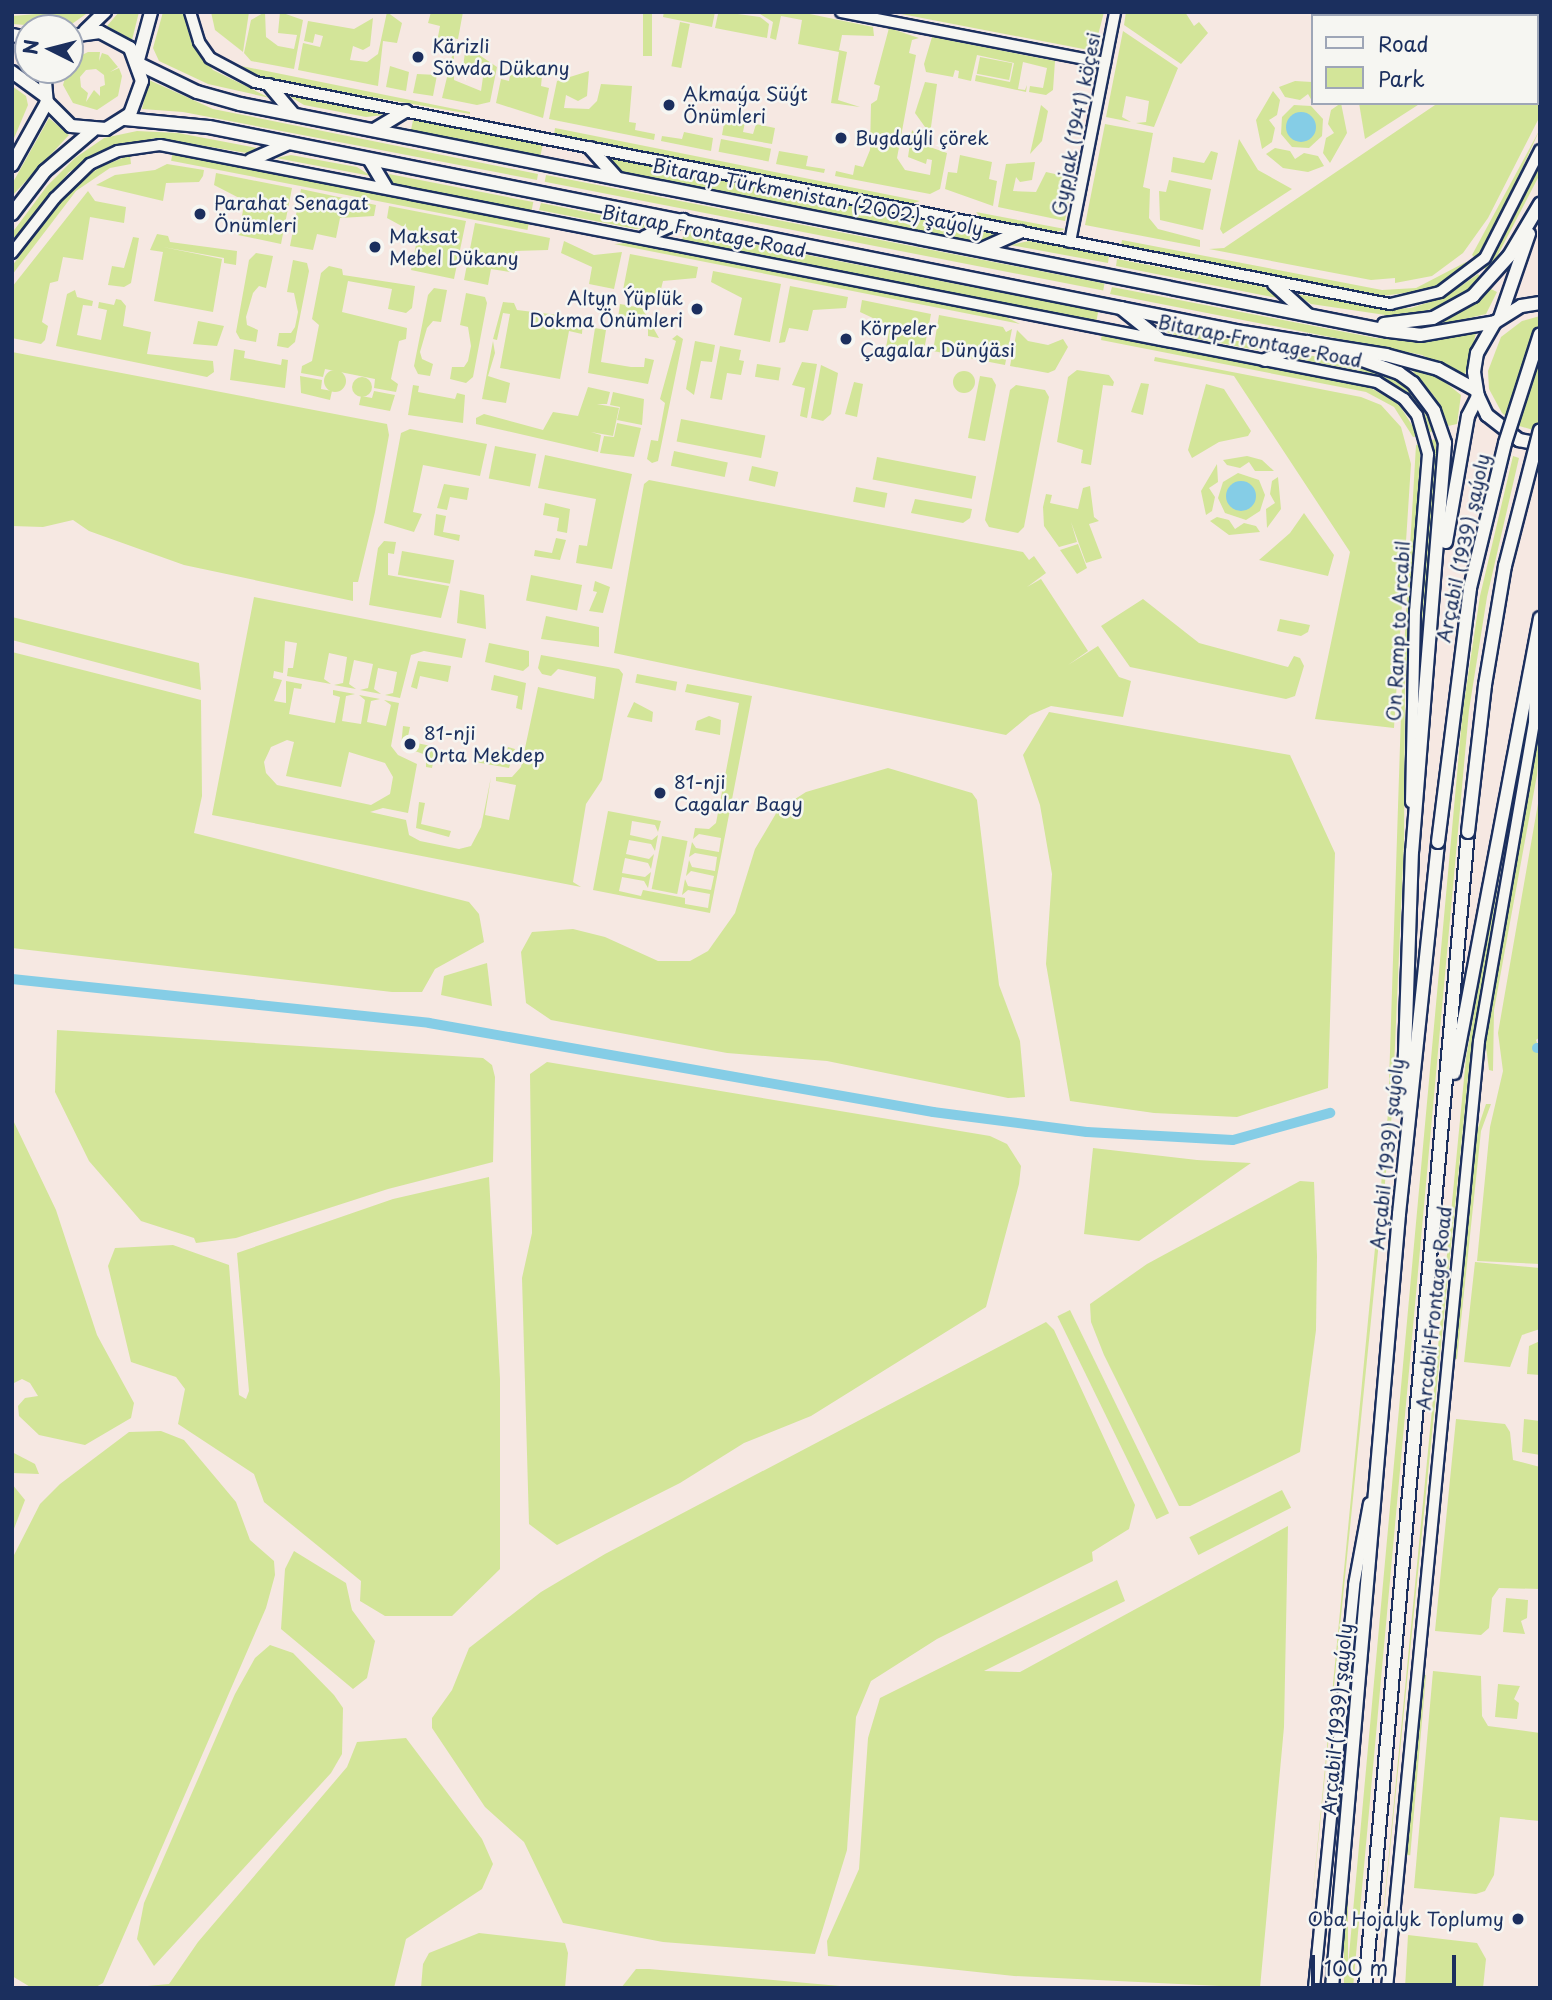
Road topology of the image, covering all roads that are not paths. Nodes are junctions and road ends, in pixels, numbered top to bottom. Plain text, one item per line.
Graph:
1 (105, 12) edge
2 (151, 12) edge
3 (190, 12) edge
4 (841, 12) edge
5 (1115, 12) edge
6 (85, 32) joint
7 (138, 62) junction
8 (1105, 64) junction
9 (12, 72) edge
10 (45, 84) edge
11 (269, 85) junction
12 (46, 98) junction
13 (406, 111) junction
14 (293, 114) junction
15 (125, 119) junction
16 (92, 131) junction
17 (374, 131) junction
18 (287, 144) junction
19 (590, 148) junction
20 (1540, 150) edge
21 (369, 159) junction
22 (251, 160) junction
23 (12, 165) edge
24 (616, 177) junction
25 (386, 187) junction
26 (1540, 206) edge
27 (12, 214) edge
28 (684, 220) junction
29 (1020, 232) junction
30 (645, 237) junction
31 (1070, 242) junction
32 (982, 249) junction
33 (12, 253) edge
34 (1274, 284) junction
35 (1540, 303) edge
36 (1118, 306) junction
37 (1307, 314) junction
38 (1338, 320) junction
39 (1498, 320) junction
40 (1540, 334) edge
41 (1158, 338) junction
42 (1307, 342) junction
43 (1265, 360) junction
44 (1477, 393) junction
45 (1417, 415) joint
46 (1540, 430) edge
47 (1540, 444) edge
48 (1540, 618) edge
49 (1431, 621) junction
50 (1536, 636) junction
51 (1412, 851) junction
52 (1439, 1156) junction
53 (1399, 1214) junction
54 (1380, 1444) junction
55 (1314, 1988) edge
56 (1332, 1988) edge
57 (1365, 1988) edge
58 (1387, 1988) edge

1 - 6 main road
2 - 7 main road
3 - 11 street
4 - 8 street
5 - 8 street, Gypjak (1941) köçesi
6 - 7 main road, Bitarap Türkmenistan (2002) şaýoly
7 - 14 main road, Bitarap Türkmenistan (2002) şaýoly
7 - 15 main road
8 - 31 street, Gypjak (1941) köçesi
9 - 12 main road
10 - 12 main road
11 - 13 street
11 - 14 main road
12 - 16 main road
12 - 23 main road
13 - 17 main road
13 - 19 street
14 - 17 main road, Bitarap Türkmenistan (2002) şaýoly
15 - 16 main road
15 - 18 main road
16 - 27 main road
17 - 24 main road, Bitarap Türkmenistan (2002) şaýoly
18 - 21 main road
18 - 22 main road
19 - 24 main road
19 - 29 street
20 - 34 street
21 - 25 main road
21 - 28 main road
22 - 25 street, Bitarap Frontage Road
22 - 33 street, Bitarap Frontage Road
24 - 32 main road, Bitarap Türkmenistan (2002) şaýoly
25 - 30 street, Bitarap Frontage Road
26 - 38 main road
26 - 39 main road
28 - 30 main road
28 - 36 main road
29 - 31 street
29 - 32 main road
30 - 41 street, Bitarap Frontage Road
31 - 34 street
32 - 37 main road, Bitarap Türkmenistan (2002) şaýoly
34 - 37 main road
35 - 39 main road, Bitarap Türkmenistan (2002) şaýoly
36 - 41 main road
36 - 42 main road
37 - 38 main road, Bitarap Türkmenistan (2002) şaýoly
38 - 39 main road, Bitarap Türkmenistan (2002) şaýoly
39 - 44 main road
40 - 53 main road, Arçabil (1939) şaýoly, bridge
41 - 43 street, Bitarap Frontage Road
42 - 43 main road
42 - 44 main road
42 - 49 main road
43 - 45 street, Bitarap Frontage Road
44 - 47 main road
44 - 49 main road
45 - 51 street, On Ramp to Arcabil
46 - 52 main road, bridge
48 - 50 main road
49 - 51 main road
50 - 52 main road
50 - 58 street, Arcabil Frontage Road
51 - 53 main road
52 - 57 main road
53 - 54 main road, Arçabil (1939) şaýoly
54 - 55 street
54 - 56 main road, Arçabil (1939) şaýoly

